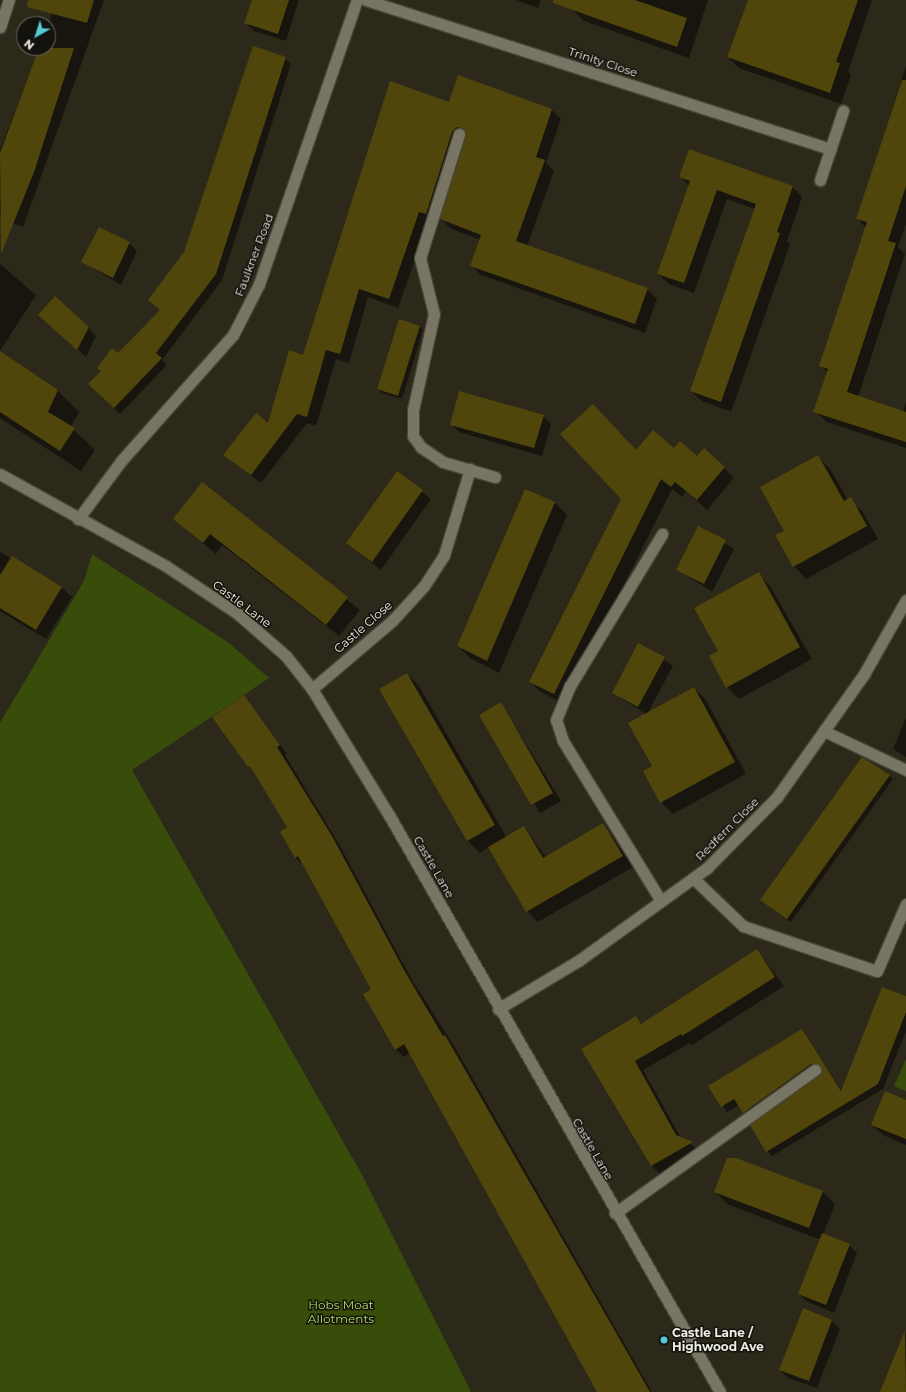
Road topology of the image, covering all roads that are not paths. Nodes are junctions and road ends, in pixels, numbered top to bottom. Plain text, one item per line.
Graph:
1 (9, 0) edge
2 (357, 0) edge
3 (366, 0) edge
4 (0, 27) edge
5 (843, 111) dead end
6 (459, 134) dead end
7 (831, 149) junction
8 (820, 180) dead end
9 (470, 469) junction
10 (0, 474) edge
11 (495, 477) dead end
12 (78, 519) junction
13 (662, 534) dead end
14 (906, 600) edge
15 (312, 689) junction
16 (824, 731) junction
17 (906, 770) edge
18 (693, 878) junction
19 (661, 901) junction
20 (906, 904) edge
21 (498, 1009) junction
22 (815, 1070) dead end
23 (615, 1213) junction
24 (720, 1392) edge

1 - 4 street
2 - 12 street, Faulkner Road
3 - 7 street, Trinity Close
5 - 7 street
6 - 9 street
7 - 8 street
9 - 11 street
9 - 15 street, Castle Close
10 - 12 street, Castle Lane
12 - 15 street, Castle Lane
13 - 19 street
14 - 16 street, Redfern Close
15 - 21 street, Castle Lane
16 - 17 street
16 - 18 street, Redfern Close
18 - 19 street, Redfern Close
18 - 20 street
19 - 21 street, Redfern Close
21 - 23 street, Castle Lane
22 - 23 street
23 - 24 street, Castle Lane

